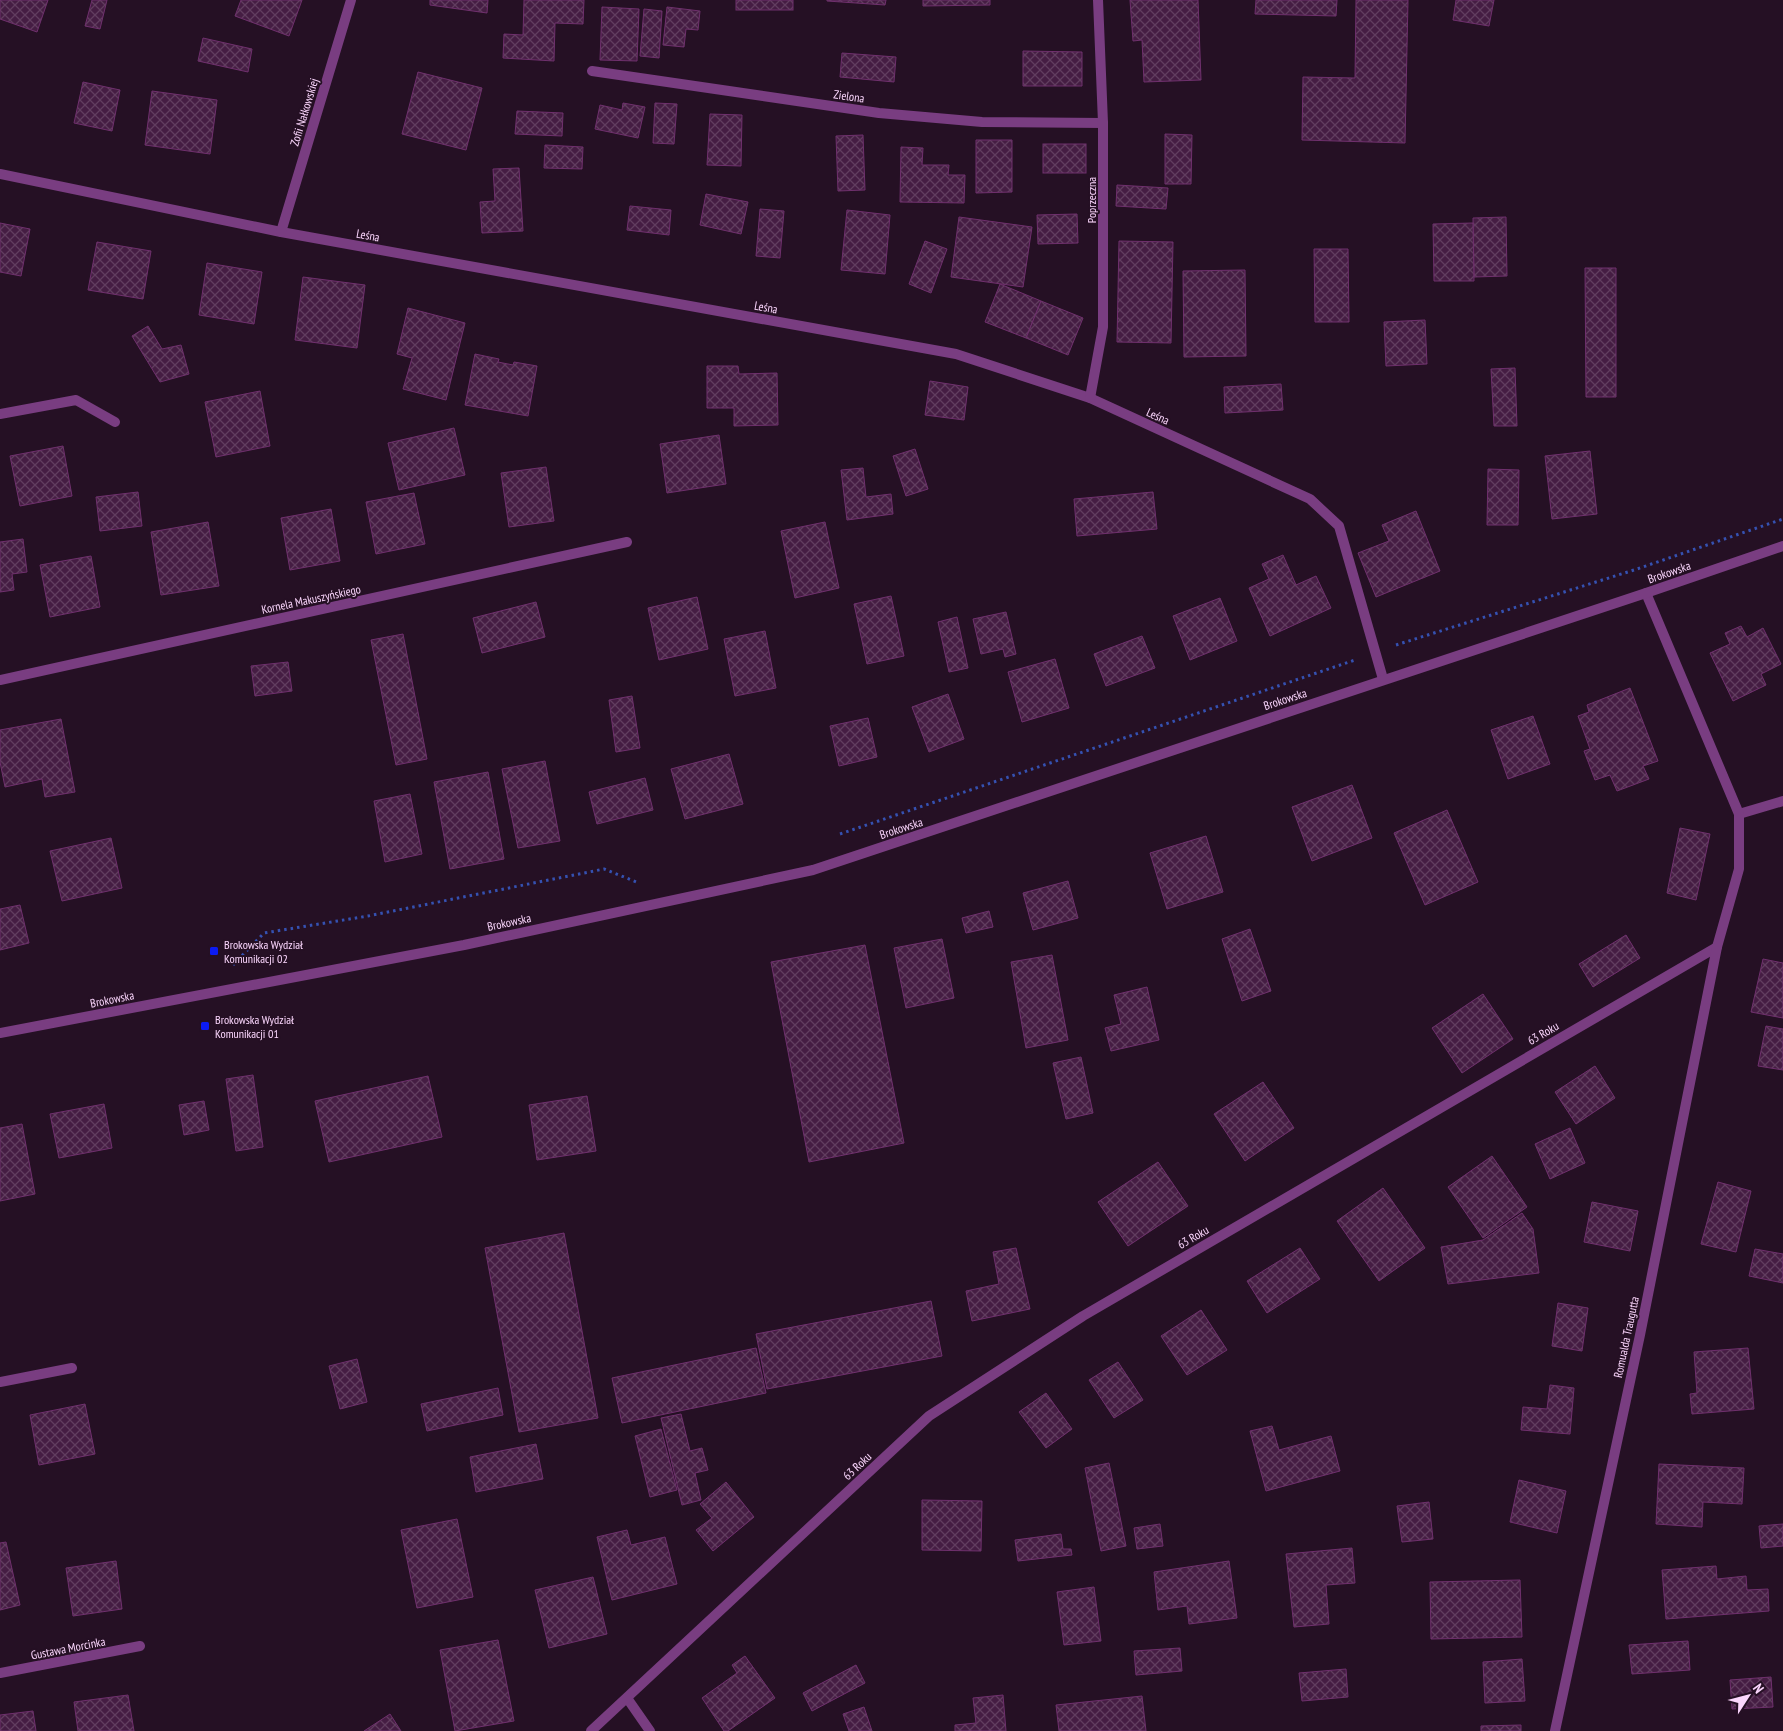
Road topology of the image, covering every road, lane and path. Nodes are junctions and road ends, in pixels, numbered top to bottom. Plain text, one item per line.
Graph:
1 (350, 0) edge
2 (1098, 0) edge
3 (592, 71) dead end
4 (1103, 123) junction
5 (0, 174) edge
6 (281, 232) junction
7 (1090, 398) junction
8 (0, 414) edge
9 (115, 422) dead end
10 (1783, 519) edge
11 (627, 542) dead end
12 (1783, 546) edge
13 (1646, 593) junction
14 (1406, 642) dead end
15 (1343, 664) dead end
16 (1383, 679) junction
17 (0, 680) edge
18 (1783, 801) edge
19 (1739, 814) junction
20 (840, 834) dead end
21 (647, 886) dead end
22 (1716, 947) junction
23 (233, 965) dead end
24 (0, 1033) edge
25 (72, 1368) dead end
26 (0, 1382) edge
27 (140, 1646) dead end
28 (0, 1674) edge
29 (626, 1698) junction
30 (591, 1731) edge
31 (650, 1731) edge
32 (1555, 1731) edge

1 - 6 street, Zofii Nałkowskiej
2 - 4 street, Poprzeczna
3 - 4 street, Zielona
4 - 7 street, Poprzeczna
5 - 6 street, Leśna
6 - 7 street, Leśna
7 - 16 street, Leśna
8 - 9 street
10 - 14 path
11 - 17 street, Kornela Makuszyńskiego
12 - 13 street, Brokowska
13 - 16 street, Brokowska
13 - 19 street
15 - 20 path
16 - 24 street, Brokowska
18 - 19 street
19 - 22 street
21 - 23 path
22 - 29 street, 63 Roku
22 - 32 street, Romualda Traugutta
25 - 26 street
27 - 28 street, Gustawa Morcinka
29 - 30 street, 63 Roku
29 - 31 street

